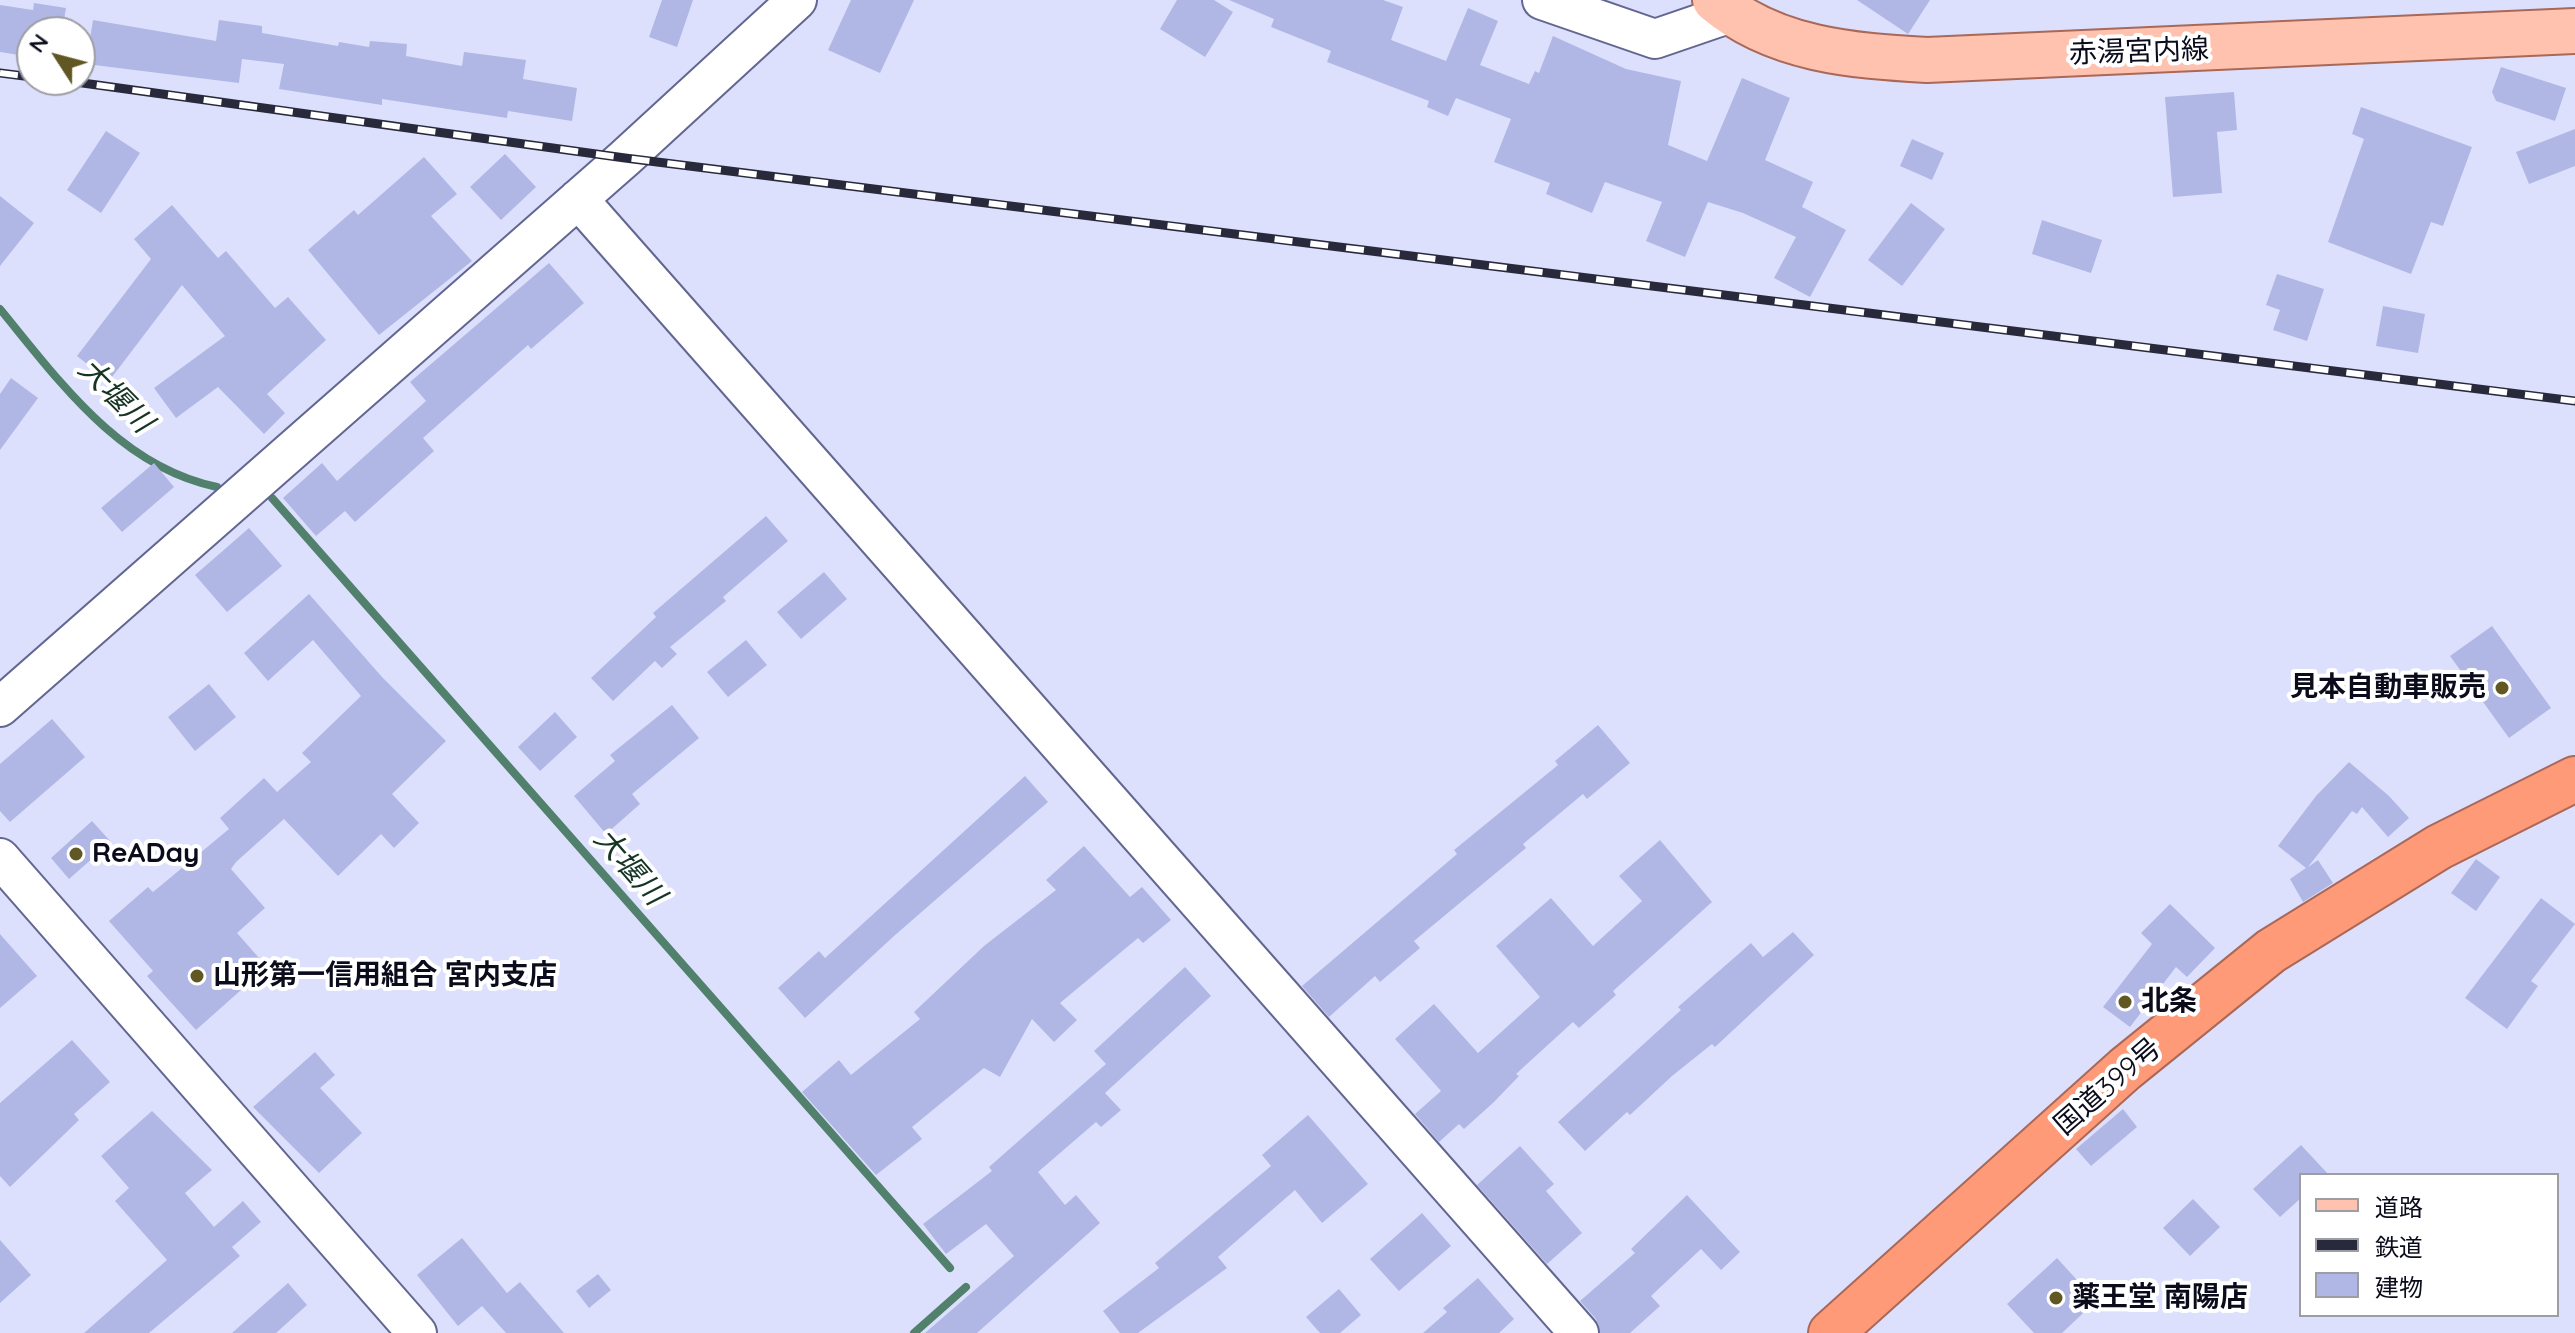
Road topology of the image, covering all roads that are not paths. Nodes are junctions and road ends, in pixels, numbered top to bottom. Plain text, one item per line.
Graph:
1 (797, 0) edge
2 (1542, 0) edge
3 (1723, 6) edge
4 (2575, 31) edge
5 (578, 199) junction
6 (0, 707) edge
7 (2575, 779) edge
8 (0, 858) edge
9 (417, 1333) edge
10 (1579, 1333) edge
11 (1831, 1333) edge

1 - 5 street
2 - 3 street
3 - 4 main road, 赤湯宮内線
5 - 6 street
5 - 10 street
7 - 11 highway, 国道399号
8 - 9 street

